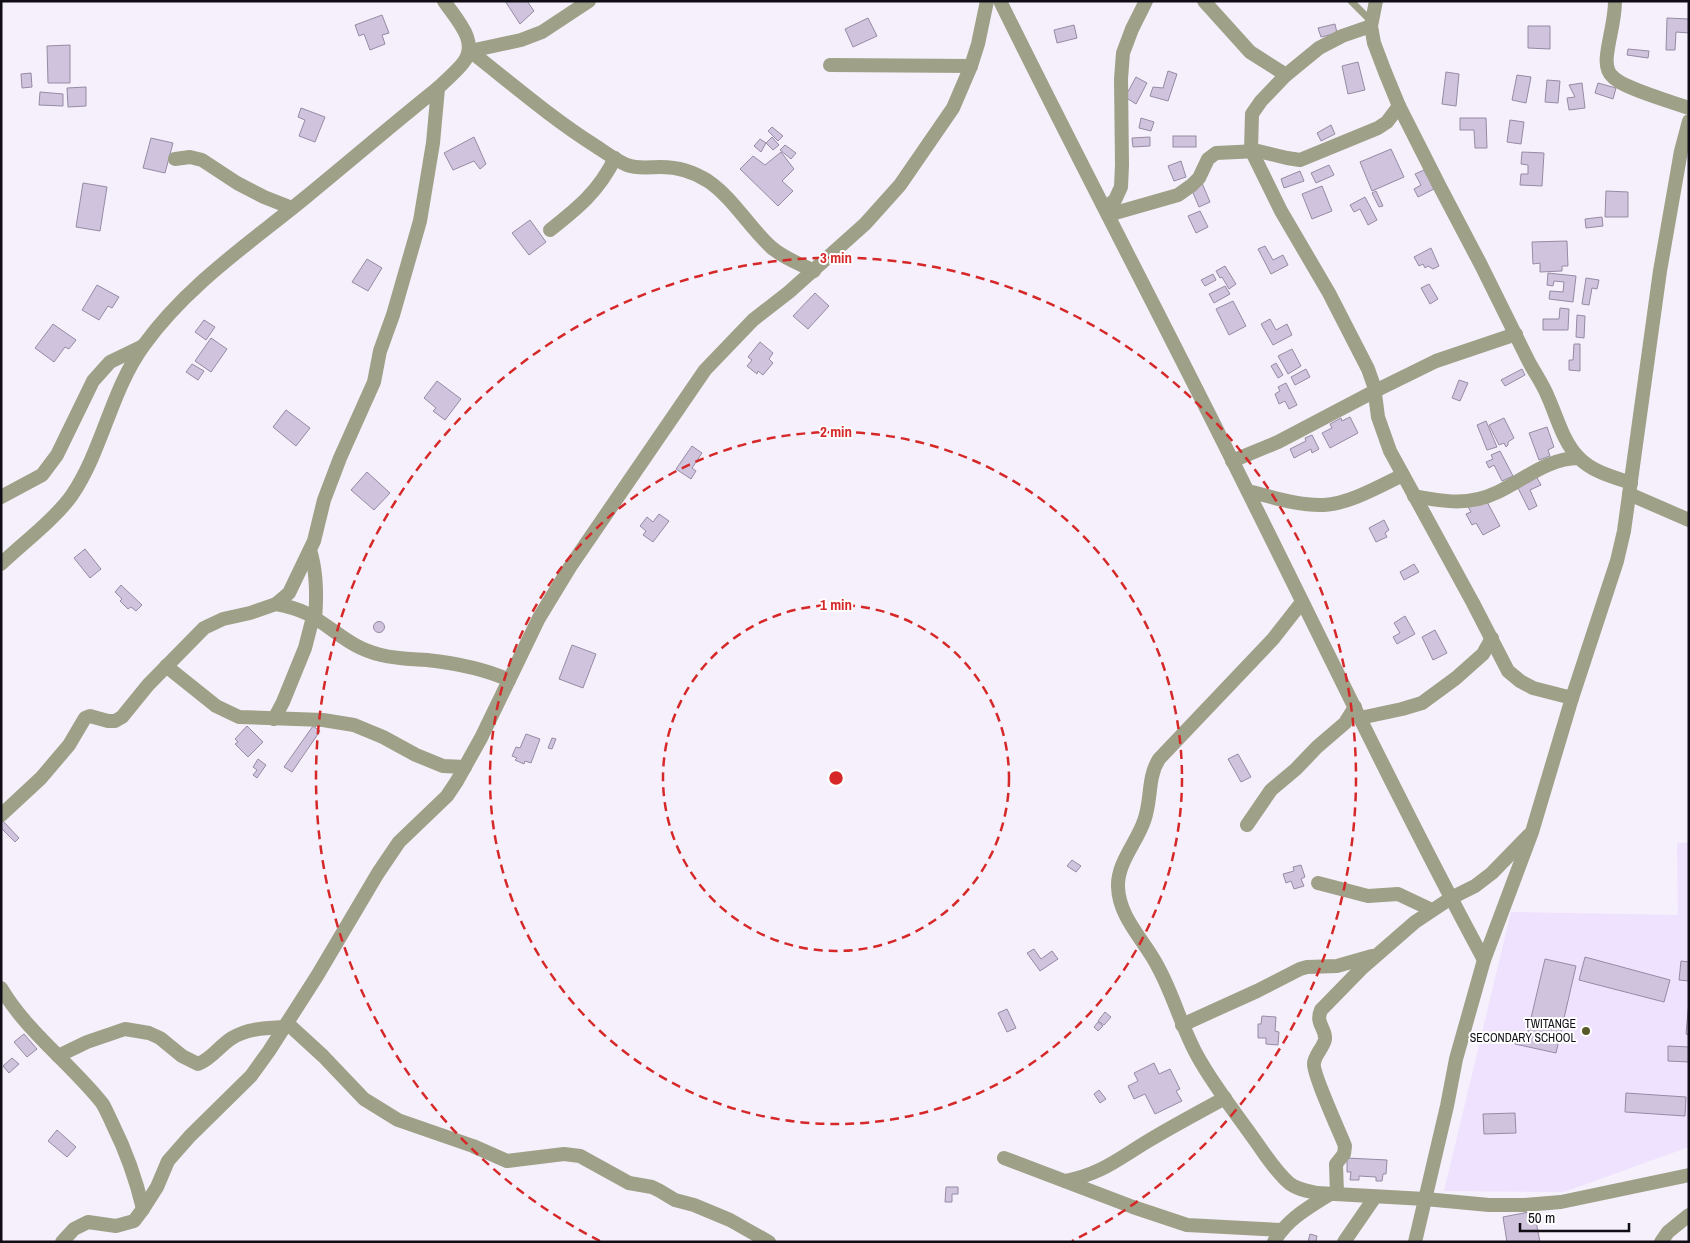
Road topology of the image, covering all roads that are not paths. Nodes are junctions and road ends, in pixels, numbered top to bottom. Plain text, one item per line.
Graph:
1 (444, 1) edge
2 (589, 1) edge
3 (987, 1) edge
4 (1000, 1) edge
5 (1146, 1) edge
6 (1204, 1) edge
7 (1351, 1) edge
8 (1376, 1) edge
9 (1616, 1) edge
10 (1371, 23) junction
11 (470, 51) junction
12 (830, 65) dead end
13 (971, 66) junction
14 (1286, 75) junction
15 (438, 88) junction
16 (1399, 106) junction
17 (1689, 108) edge
18 (1689, 120) edge
19 (1250, 150) junction
20 (615, 158) junction
21 (175, 159) dead end
22 (292, 208) junction
23 (1107, 212) junction
24 (550, 230) dead end
25 (814, 271) junction
26 (1516, 334) junction
27 (143, 346) junction
28 (1376, 391) junction
29 (1579, 458) junction
30 (1232, 461) junction
31 (1403, 475) junction
32 (1630, 488) junction
33 (1248, 491) junction
34 (1, 496) edge
35 (1414, 496) junction
36 (1689, 520) edge
37 (310, 550) junction
38 (1, 564) edge
39 (1302, 602) junction
40 (276, 604) junction
41 (314, 618) junction
42 (1492, 638) junction
43 (166, 666) junction
44 (509, 680) junction
45 (1572, 698) junction
46 (1357, 712) junction
47 (274, 718) junction
48 (464, 767) junction
49 (1, 815) edge
50 (1247, 825) dead end
51 (1532, 832) junction
52 (1318, 883) dead end
53 (1451, 898) junction
54 (1432, 910) junction
55 (1378, 954) junction
56 (1484, 960) junction
57 (1, 988) edge
58 (286, 1025) junction
59 (1182, 1025) junction
60 (58, 1056) junction
61 (1224, 1098) junction
62 (1004, 1158) dead end
63 (1689, 1175) edge
64 (1065, 1181) junction
65 (1334, 1194) junction
66 (1375, 1197) junction
67 (1424, 1199) junction
68 (143, 1210) junction
69 (1689, 1215) edge
70 (1277, 1236) edge
71 (62, 1242) edge
72 (769, 1242) edge
73 (1344, 1242) edge
74 (1415, 1242) edge
75 (1661, 1242) edge

1 - 11 street
2 - 11 street
3 - 13 street
4 - 23 street
5 - 23 street
6 - 14 street
7 - 10 lane
8 - 10 street
9 - 17 street
10 - 14 street
10 - 16 street
11 - 15 street
11 - 20 street
12 - 13 street
13 - 25 street
14 - 19 street
15 - 22 street
15 - 37 street
16 - 19 street
16 - 26 street
18 - 32 street
19 - 23 street
19 - 28 street
20 - 24 street
20 - 25 street
21 - 22 street
22 - 27 street
23 - 30 street
25 - 44 street
26 - 28 street
26 - 29 street
27 - 34 street
27 - 38 street
28 - 30 street
28 - 31 street
29 - 32 street
29 - 35 street
30 - 33 street
31 - 33 street
31 - 35 street
32 - 36 street
32 - 45 street
33 - 39 street
35 - 42 street
37 - 40 street
37 - 41 street
39 - 46 street
39 - 59 street
40 - 41 street
40 - 43 street
41 - 44 street
41 - 47 street
42 - 45 street
42 - 46 street
43 - 47 street
43 - 49 street
44 - 48 street
45 - 51 street
46 - 50 street
46 - 53 street
47 - 48 street
48 - 58 street
51 - 53 street
51 - 56 street
52 - 54 street
53 - 54 street
53 - 56 street
54 - 55 street
55 - 59 street
55 - 65 street
56 - 67 street
57 - 60 street
58 - 60 street
58 - 68 street
58 - 72 street
59 - 61 street
60 - 68 street
61 - 64 street
61 - 65 street
62 - 64 street
63 - 67 street
64 - 70 street
65 - 66 street
65 - 70 street
66 - 67 street
66 - 73 street
67 - 74 street
68 - 71 street
69 - 75 street

